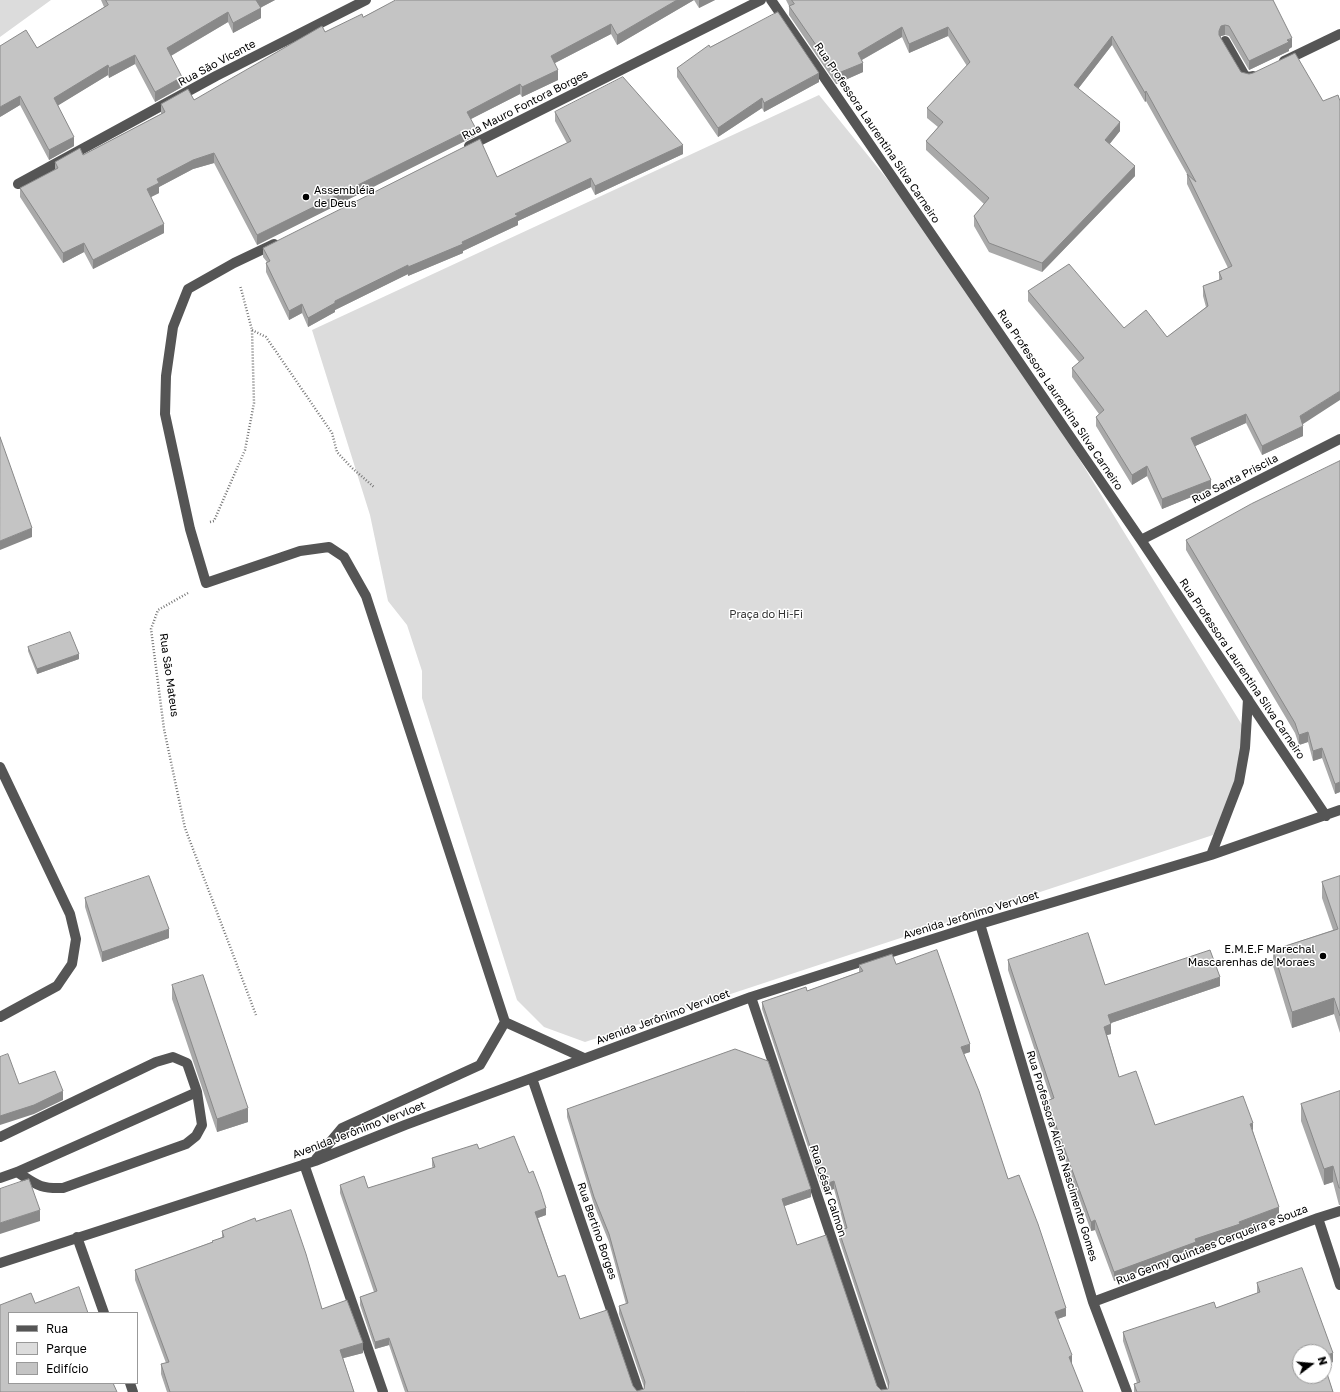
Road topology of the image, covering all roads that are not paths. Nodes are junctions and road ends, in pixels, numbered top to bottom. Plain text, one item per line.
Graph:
1 (366, 0) edge
2 (761, 0) edge
3 (771, 0) edge
4 (1340, 34) edge
5 (1225, 40) edge
6 (1278, 64) edge
7 (1264, 71) edge
8 (462, 150) edge
9 (18, 184) dead end
10 (285, 239) edge
11 (1340, 439) edge
12 (1141, 540) junction
13 (1248, 699) junction
14 (0, 767) edge
15 (1340, 810) edge
16 (1326, 816) junction
17 (1211, 855) junction
18 (980, 924) junction
19 (751, 997) junction
20 (0, 1017) edge
21 (505, 1022) junction
22 (584, 1058) junction
23 (532, 1078) junction
24 (197, 1092) junction
25 (0, 1137) edge
26 (314, 1161) junction
27 (304, 1164) junction
28 (17, 1172) junction
29 (0, 1178) edge
30 (1340, 1211) edge
31 (1318, 1218) junction
32 (77, 1237) junction
33 (0, 1263) edge
34 (1340, 1285) edge
35 (1093, 1302) junction
36 (104, 1312) edge
37 (384, 1392) edge
38 (639, 1392) edge
39 (883, 1392) edge
40 (1127, 1392) edge

1 - 9 street, Rua São Vicente
2 - 8 street, Rua Mauro Fontora Borges
3 - 12 street, Rua Professora Laurentina Silva Carneiro
4 - 6 street
5 - 7 street
10 - 21 street
11 - 12 street, Rua Santa Priscila
12 - 13 street, Rua Professora Laurentina Silva Carneiro
13 - 16 street, Rua Professora Laurentina Silva Carneiro
13 - 17 street
14 - 20 street
15 - 16 street, Avenida Jerônimo Vervloet
16 - 17 street, Avenida Jerônimo Vervloet
17 - 18 street, Avenida Jerônimo Vervloet
18 - 19 street, Avenida Jerônimo Vervloet
18 - 35 street, Rua Professora Alcina Nascimento Gomes
19 - 22 street, Avenida Jerônimo Vervloet
19 - 39 street, Rua César Calmon
21 - 22 street
21 - 26 street
22 - 23 street, Avenida Jerônimo Vervloet
23 - 26 street, Avenida Jerônimo Vervloet
23 - 38 street, Rua Bertino Borges
24 - 25 street
24 - 28 street
24 - 28 street
26 - 27 street, Avenida Jerônimo Vervloet
27 - 32 street, Avenida Jerônimo Vervloet
27 - 37 street
28 - 29 street
30 - 31 street, Rua Genny Quintaes Cerqueira e Souza
31 - 34 street
31 - 35 street, Rua Genny Quintaes Cerqueira e Souza
32 - 33 street, Avenida Jerônimo Vervloet
32 - 36 street
35 - 40 street, Rua Professora Alcina Nascimento Gomes

